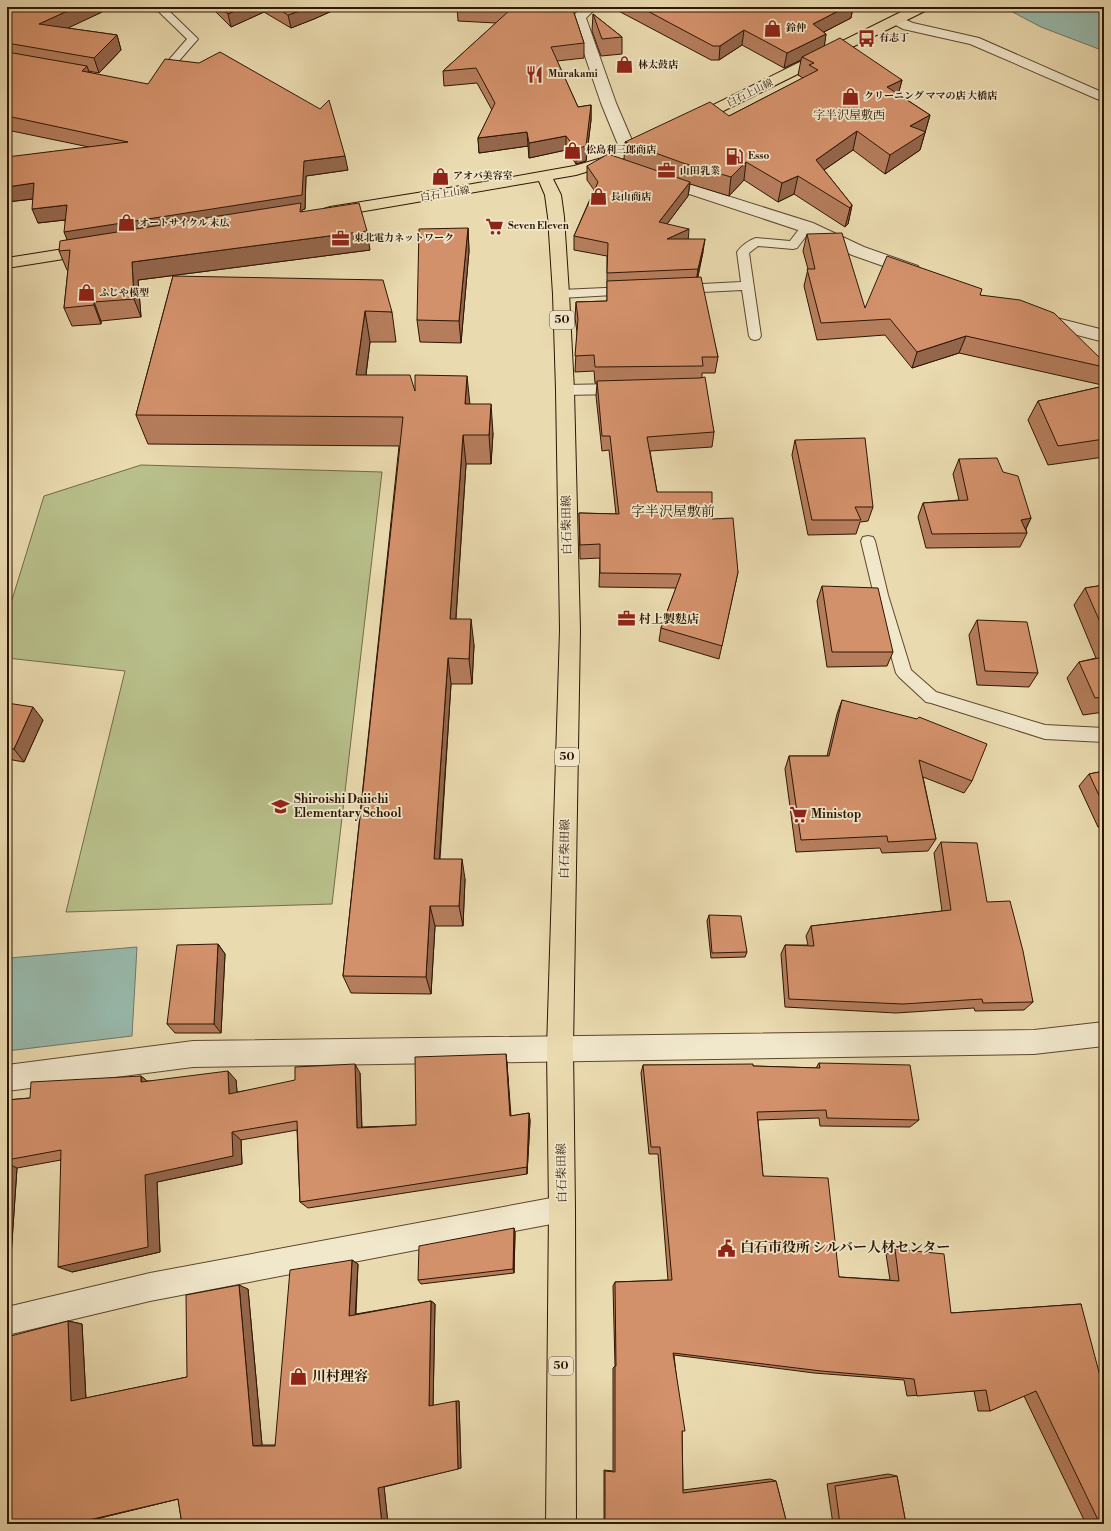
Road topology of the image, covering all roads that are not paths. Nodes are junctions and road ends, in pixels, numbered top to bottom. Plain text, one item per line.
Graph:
1 (159, 7) edge
2 (590, 7) edge
3 (908, 12) edge
4 (155, 82) edge
5 (1104, 98) edge
6 (678, 128) edge
7 (664, 135) edge
8 (629, 152) junction
9 (607, 161) junction
10 (628, 169) edge
11 (544, 176) junction
12 (648, 176) edge
13 (320, 214) edge
14 (807, 227) junction
15 (104, 247) edge
16 (7, 263) edge
17 (925, 275) edge
18 (748, 286) junction
19 (670, 289) edge
20 (639, 291) edge
21 (561, 294) junction
22 (1028, 314) edge
23 (1049, 323) junction
24 (756, 336) dead end
25 (1104, 336) edge
26 (1064, 338) edge
27 (628, 389) edge
28 (565, 390) junction
29 (868, 541) dead end
30 (1104, 734) edge
31 (1104, 1034) edge
32 (560, 1048) junction
33 (7, 1078) edge
34 (562, 1208) junction
35 (7, 1321) edge
36 (561, 1524) edge

1 - 4 lane
2 - 8 street
3 - 5 street
3 - 6 main road, 白石上山線
7 - 8 main road, 白石上山線
8 - 9 main road, 白石上山線
9 - 10 street
9 - 11 main road, 白石上山線
11 - 13 main road, 白石上山線
11 - 21 main road, 白石柴田線 / 50
12 - 14 street
14 - 17 street
14 - 18 lane
15 - 16 main road
18 - 19 lane
18 - 24 lane
20 - 21 lane
21 - 28 main road, 白石柴田線 / 50
22 - 23 street
23 - 25 street
23 - 26 lane
27 - 28 lane
28 - 32 main road, 白石柴田線 / 50
29 - 30 lane
31 - 32 street
32 - 33 street
32 - 34 main road, 白石柴田線 / 50
34 - 35 street
34 - 36 main road, 白石柴田線 / 50

